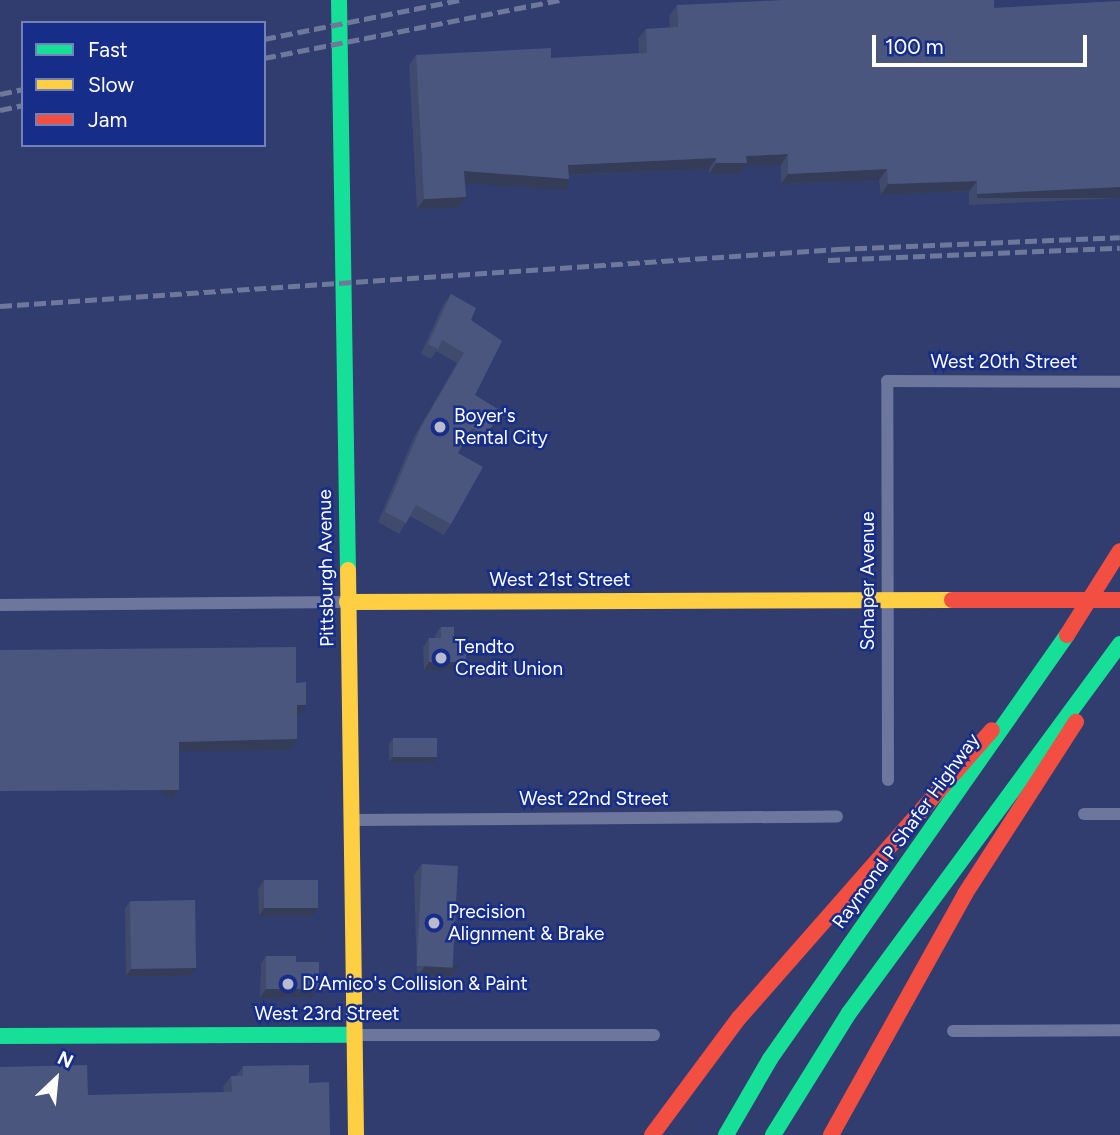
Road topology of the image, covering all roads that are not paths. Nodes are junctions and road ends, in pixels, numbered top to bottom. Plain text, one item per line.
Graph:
1 (339, 0) edge
2 (887, 381) joint
3 (1120, 382) edge
4 (1120, 551) edge
5 (887, 600) junction
6 (1120, 600) edge
7 (347, 602) junction
8 (0, 606) edge
9 (1120, 645) edge
10 (1032, 683) junction
11 (888, 780) dead end
12 (1084, 814) dead end
13 (1120, 814) edge
14 (836, 817) dead end
15 (351, 820) junction
16 (1120, 1030) edge
17 (953, 1031) dead end
18 (354, 1034) junction
19 (654, 1035) dead end
20 (0, 1036) edge
21 (859, 1085) junction
22 (356, 1135) edge
23 (652, 1135) edge
24 (726, 1135) edge
25 (773, 1135) edge
26 (831, 1135) edge
27 (839, 1135) edge

1 - 7 main road, Pittsburgh Avenue
2 - 3 street, West 20th Street
2 - 5 street, Schaper Avenue
4 - 10 main road, Raymond P Shafer Highway, bridge
5 - 6 main road, West 21st Street
5 - 7 main road, West 21st Street
5 - 11 street, Schaper Avenue
7 - 8 street, West 21st Street
7 - 15 main road, Pittsburgh Avenue
9 - 21 main road
9 - 25 main road
10 - 23 main road
10 - 24 main road, Raymond P Shafer Highway
12 - 13 street
14 - 15 street, West 22nd Street
15 - 18 main road, Pittsburgh Avenue
16 - 17 street
18 - 19 street, West 23rd Street
18 - 20 main road, West 23rd Street
18 - 22 main road, Pittsburgh Avenue
21 - 26 main road
21 - 27 main road

